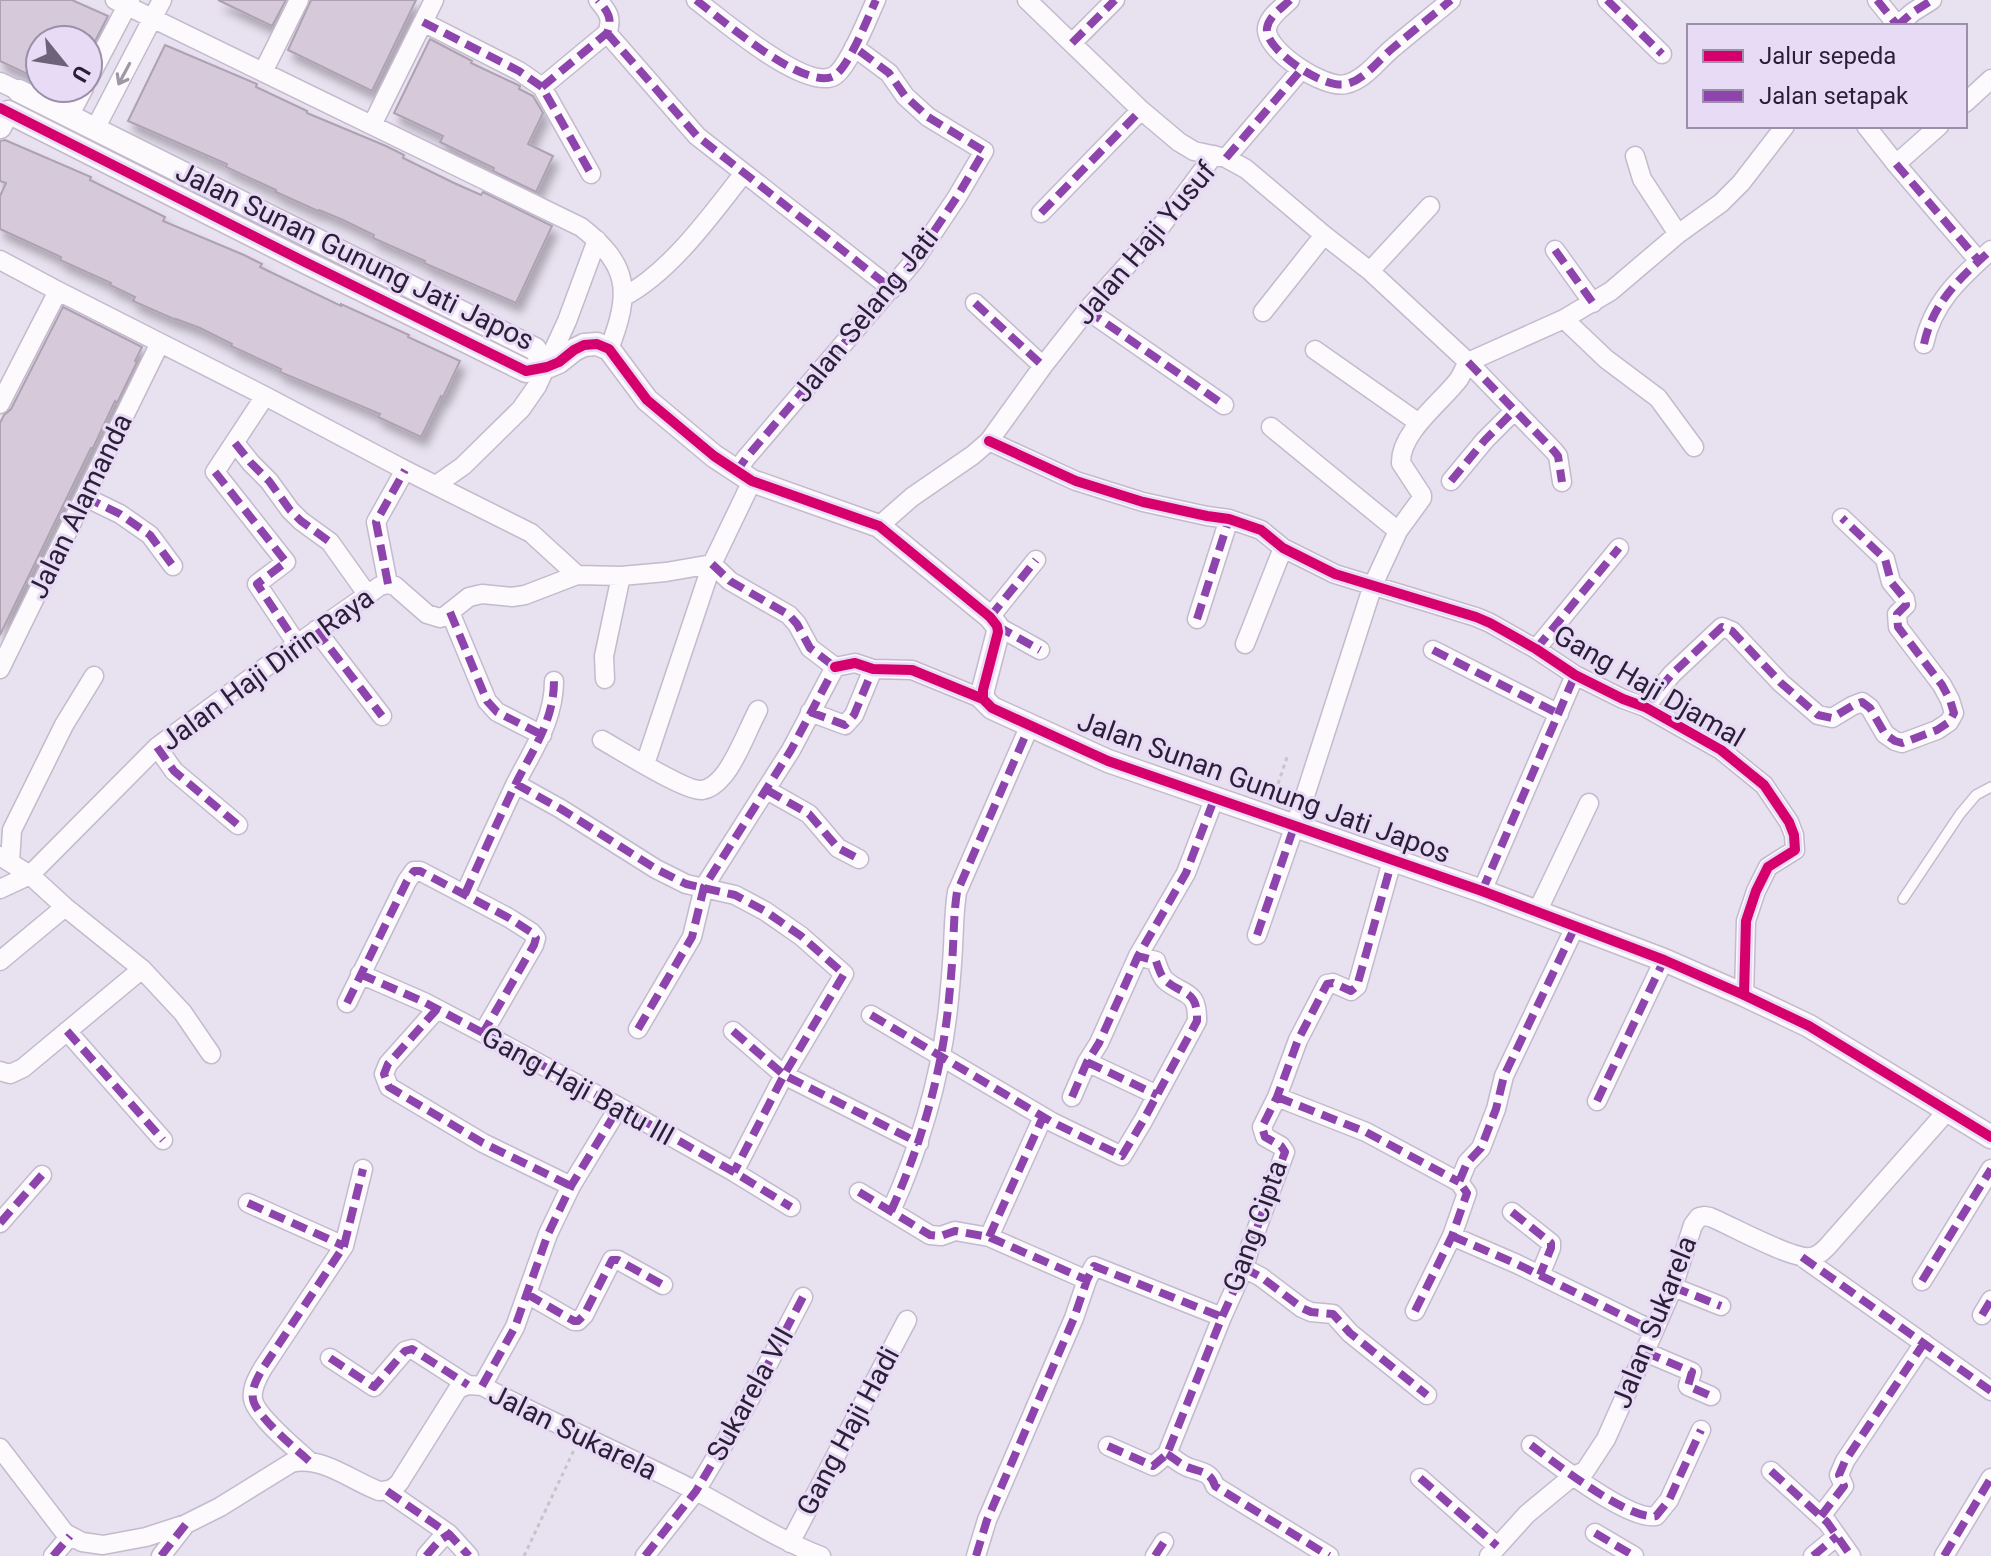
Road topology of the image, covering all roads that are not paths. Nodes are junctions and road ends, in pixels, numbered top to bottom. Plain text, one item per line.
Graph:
1 (162, 0) edge
2 (299, 0) edge
3 (434, 0) edge
4 (598, 0) edge
5 (696, 0) edge
6 (876, 0) edge
7 (1027, 0) edge
8 (1115, 0) edge
9 (1290, 0) edge
10 (1451, 0) edge
11 (1607, 0) edge
12 (1877, 0) edge
13 (1932, 0) edge
14 (124, 2) edge
15 (154, 19) junction
16 (423, 22) junction
17 (1896, 24) edge
18 (1900, 24) edge
19 (607, 33) junction
20 (1072, 43) junction
21 (104, 45) edge
22 (854, 47) junction
23 (1662, 54) dead end
24 (1301, 70) junction
25 (263, 72) junction
26 (1991, 79) edge
27 (9, 87) edge
28 (542, 87) junction
29 (1967, 101) edge
30 (75, 104) edge
31 (1141, 110) junction
32 (3, 116) edge
33 (69, 116) junction
34 (372, 125) junction
35 (1783, 128) edge
36 (1868, 128) edge
37 (1937, 128) edge
38 (95, 129) junction
39 (58, 136) junction
40 (84, 150) junction
41 (1635, 156) dead end
42 (1220, 157) junction
43 (1896, 164) junction
44 (744, 173) junction
45 (591, 174) dead end
46 (1430, 206) dead end
47 (1041, 213) dead end
48 (1678, 234) junction
49 (1324, 235) junction
50 (318, 240) junction
51 (597, 240) junction
52 (1555, 250) dead end
53 (1985, 255) edge
54 (0, 260) edge
55 (305, 262) junction
56 (1370, 271) junction
57 (892, 289) junction
58 (58, 291) junction
59 (623, 297) junction
60 (975, 303) dead end
61 (1593, 303) junction
62 (1087, 310) junction
63 (1263, 312) dead end
64 (463, 314) junction
65 (1564, 319) junction
66 (452, 334) junction
67 (160, 343) junction
68 (1924, 344) dead end
69 (609, 349) junction
70 (1315, 350) dead end
71 (1468, 362) junction
72 (1043, 366) junction
73 (547, 367) junction
74 (265, 396) junction
75 (0, 404) edge
76 (1224, 405) dead end
77 (1515, 410) junction
78 (1419, 423) junction
79 (1271, 427) dead end
80 (989, 441) junction
81 (235, 443) junction
82 (1694, 447) dead end
83 (405, 470) junction
84 (744, 477) junction
85 (1451, 481) dead end
86 (1562, 482) dead end
87 (436, 485) junction
88 (85, 497) junction
89 (1842, 518) dead end
90 (1229, 519) junction
91 (879, 526) junction
92 (1398, 531) junction
93 (1283, 548) junction
94 (1619, 548) dead end
95 (1036, 560) dead end
96 (712, 564) junction
97 (173, 566) dead end
98 (577, 575) junction
99 (621, 576) junction
100 (388, 584) junction
101 (1373, 585) junction
102 (367, 594) junction
103 (450, 612) junction
104 (1197, 619) dead end
105 (994, 621) junction
106 (316, 630) junction
107 (297, 644) junction
108 (1245, 644) dead end
109 (1536, 649) junction
110 (1040, 650) dead end
111 (1433, 650) dead end
112 (835, 667) junction
113 (0, 669) edge
114 (873, 669) junction
115 (1575, 675) junction
116 (94, 676) dead end
117 (605, 679) dead end
118 (554, 681) dead end
119 (983, 699) junction
120 (1645, 707) junction
121 (758, 710) dead end
122 (810, 712) junction
123 (1559, 714) junction
124 (382, 716) dead end
125 (1030, 725) junction
126 (542, 735) junction
127 (602, 740) dead end
128 (157, 747) junction
129 (645, 764) junction
130 (516, 784) junction
131 (1991, 787) edge
132 (767, 790) junction
133 (1215, 797) junction
134 (1589, 803) dead end
135 (238, 825) dead end
136 (1294, 827) junction
137 (5, 859) edge
138 (859, 859) dead end
139 (1392, 861) junction
140 (30, 875) junction
141 (704, 887) junction
142 (0, 889) edge
143 (1482, 891) junction
144 (465, 894) junction
145 (1903, 899) dead end
146 (65, 907) junction
147 (1537, 912) junction
148 (1575, 927) junction
149 (1257, 935) dead end
150 (1138, 956) junction
151 (1664, 960) junction
152 (0, 961) edge
153 (142, 969) junction
154 (360, 974) junction
155 (1744, 995) junction
156 (347, 1003) dead end
157 (437, 1009) junction
158 (871, 1015) dead end
159 (638, 1029) dead end
160 (67, 1031) junction
161 (733, 1031) dead end
162 (483, 1033) junction
163 (211, 1054) dead end
164 (941, 1058) junction
165 (1087, 1062) junction
166 (0, 1071) edge
167 (784, 1075) junction
168 (1157, 1095) junction
169 (1072, 1097) dead end
170 (1277, 1097) junction
171 (1597, 1101) dead end
172 (619, 1107) junction
173 (1948, 1110) junction
174 (1043, 1117) junction
175 (1988, 1130) edge
176 (163, 1140) dead end
177 (919, 1143) junction
178 (363, 1169) dead end
179 (1991, 1169) edge
180 (734, 1172) junction
181 (42, 1175) dead end
182 (1459, 1182) junction
183 (571, 1186) junction
184 (859, 1192) dead end
185 (248, 1203) dead end
186 (791, 1207) dead end
187 (891, 1211) junction
188 (1512, 1212) dead end
189 (0, 1223) edge
190 (1452, 1236) junction
191 (989, 1237) junction
192 (344, 1246) junction
193 (1802, 1257) junction
194 (1244, 1268) junction
195 (1540, 1275) junction
196 (1087, 1280) junction
197 (1922, 1281) dead end
198 (663, 1285) dead end
199 (1673, 1287) junction
200 (527, 1294) junction
201 (803, 1297) dead end
202 (1721, 1306) dead end
203 (1415, 1311) dead end
204 (1222, 1317) junction
205 (907, 1320) dead end
206 (1654, 1331) junction
207 (1924, 1343) junction
208 (1645, 1352) junction
209 (330, 1358) dead end
210 (475, 1385) junction
211 (1991, 1391) edge
212 (1427, 1395) dead end
213 (1711, 1396) dead end
214 (1701, 1430) dead end
215 (1531, 1445) dead end
216 (1108, 1446) dead end
217 (0, 1448) edge
218 (1167, 1454) junction
219 (309, 1461) junction
220 (1771, 1471) dead end
221 (1573, 1476) junction
222 (1420, 1478) dead end
223 (1991, 1478) edge
224 (387, 1491) junction
225 (696, 1491) junction
226 (1821, 1516) junction
227 (186, 1524) junction
228 (1595, 1533) dead end
229 (449, 1534) junction
230 (70, 1536) junction
231 (1837, 1536) junction
232 (796, 1549) edge
233 (1493, 1551) edge
234 (53, 1556) edge
235 (161, 1556) edge
236 (426, 1556) edge
237 (469, 1556) edge
238 (645, 1556) edge
239 (821, 1556) edge
240 (976, 1556) edge
241 (1329, 1556) edge
242 (1634, 1556) edge
243 (1813, 1556) edge
244 (1851, 1556) edge
245 (1944, 1556) edge

1 - 15 street
2 - 25 street
3 - 16 street
4 - 19 street
5 - 22 street
6 - 22 street
7 - 20 street
8 - 20 street
9 - 24 street
10 - 24 street
11 - 23 street
12 - 17 street
13 - 18 street
14 - 15 street
14 - 21 street
15 - 25 street
15 -> 38 street
16 - 28 street
16 - 34 street
19 - 28 street
19 - 44 street
20 - 31 street
22 - 57 street, Jalan Selang Jati
24 - 42 street
25 - 34 street
26 - 29 street
27 - 33 street, Jalan Sunan Gunung Jati Japos
28 - 45 street
30 - 33 street
31 - 42 street
31 - 47 street
32 - 39 street, Jalan Sunan Gunung Jati Japos
33 - 38 street, Jalan Sunan Gunung Jati Japos
33 - 39 street
34 - 51 street
35 - 48 street
36 - 43 street
37 - 43 street
38 - 40 street
38 - 50 street, Jalan Sunan Gunung Jati Japos
39 - 40 street, Jalan Sunan Gunung Jati Japos
40 - 55 street, Jalan Sunan Gunung Jati Japos
41 - 48 street
42 - 49 street, Jalan Haji Yusuf
42 - 62 street, Jalan Haji Yusuf
43 - 53 street
44 - 57 street
44 - 59 street
46 - 56 street
48 - 61 street
49 - 56 street, Jalan Haji Yusuf
49 - 63 street
50 - 55 street
50 - 64 street, Jalan Sunan Gunung Jati Japos
51 - 59 street
51 - 73 street
52 - 61 street
53 - 68 street
54 - 58 street
55 - 66 street, Jalan Sunan Gunung Jati Japos
56 - 71 street, Jalan Haji Yusuf
57 - 84 street, Jalan Selang Jati
58 - 67 street
58 - 75 street
59 - 69 street
60 - 72 street
61 - 65 street
62 - 72 street, Jalan Haji Yusuf
62 - 76 street
64 - 66 street
64 - 73 street, Jalan Sunan Gunung Jati Japos
65 - 71 street
65 - 82 street
66 - 73 street, Jalan Sunan Gunung Jati Japos
67 - 74 street
67 - 88 street, Jalan Alamanda
69 - 73 street, Jalan Sunan Gunung Jati Japos
69 - 84 street
70 - 78 street
71 - 77 street, Jalan Haji Yusuf
71 - 78 street
72 - 80 street, Jalan Haji Yusuf
73 - 87 street
74 - 81 street
74 - 83 street
77 - 85 street
77 - 86 street, Jalan Haji Yusuf
78 - 92 street
79 - 92 street
80 - 90 street, Gang Haji Djamal
80 - 91 street, Jalan Haji Yusuf
81 - 102 street
81 - 107 street
83 - 87 street
83 - 100 street
84 - 91 street
84 - 96 street
87 - 98 street
88 - 97 street
88 - 113 street, Jalan Alamanda
89 - 120 street
90 - 93 street, Gang Haji Djamal
90 - 104 street
91 - 105 street
92 - 101 street
93 - 101 street, Gang Haji Djamal
93 - 108 street
94 - 109 street
95 - 105 street
96 - 99 street
96 - 112 street
96 - 129 street
98 - 99 street
98 - 103 street
99 - 117 street
100 - 102 street, Jalan Haji Dirin Raya
100 - 103 street, Jalan Haji Dirin Raya
101 - 109 street, Gang Haji Djamal
101 - 136 street
102 - 106 street, Jalan Haji Dirin Raya
103 - 126 street
105 - 110 street
105 - 119 street
106 - 107 street, Jalan Haji Dirin Raya
106 - 124 street
107 - 128 street, Jalan Haji Dirin Raya
109 - 115 street, Gang Haji Djamal
111 - 123 street
112 - 114 street
112 - 122 street
114 - 119 street
114 - 122 street
115 - 120 street, Gang Haji Djamal
115 - 123 street
116 - 137 street
118 - 126 street
119 - 125 street, Jalan Sunan Gunung Jati Japos
120 - 155 street, Gang Haji Djamal
121 - 129 street
122 - 132 street
123 - 143 street
125 - 133 street, Jalan Sunan Gunung Jati Japos
125 - 164 street
126 - 130 street
127 - 129 street
128 - 135 street
128 - 140 street, Jalan Haji Dirin Raya
130 - 141 street
130 - 144 street
131 - 145 lane
132 - 138 street
132 - 141 street
133 - 136 street, Jalan Sunan Gunung Jati Japos
133 - 150 street
134 - 147 street
136 - 139 street, Jalan Sunan Gunung Jati Japos
136 - 149 street
137 - 140 street
139 - 143 street, Jalan Sunan Gunung Jati Japos
139 - 170 street, Gang Cipta
140 - 142 street, Jalan Haji Dirin Raya
140 - 146 street
141 - 159 street
141 - 167 street
143 - 147 street, Jalan Sunan Gunung Jati Japos
144 - 154 street
144 - 162 street
146 - 152 street
146 - 153 street
147 - 148 street, Jalan Sunan Gunung Jati Japos
148 - 151 street, Jalan Sunan Gunung Jati Japos
148 - 182 street
150 - 165 street
150 - 168 street
151 - 155 street, Jalan Sunan Gunung Jati Japos
151 - 171 street
153 - 160 street
153 - 163 street
154 - 156 street
154 - 157 street, Gang Haji Batu III
155 - 173 street, Jalan Sunan Gunung Jati Japos
157 - 162 street, Gang Haji Batu III
157 - 183 street
158 - 164 street
160 - 166 street
160 - 176 street
161 - 167 street
162 - 172 street, Gang Haji Batu III
164 - 174 street
164 - 177 street
165 - 168 street
165 - 169 street
167 - 177 street
167 - 180 street
168 - 174 street
170 - 182 street
170 - 194 street, Gang Cipta
172 - 180 street, Gang Haji Batu III
172 - 183 street
173 - 175 street, Jalan Sunan Gunung Jati Japos
173 - 193 street
174 - 191 street
177 - 187 street
178 - 192 street
179 - 197 street
180 - 186 street, Gang Haji Batu III
181 - 189 street
182 - 190 street
183 - 200 street
184 - 187 street
185 - 192 street
187 - 191 street
188 - 195 street
190 - 195 street
190 - 203 street
191 - 196 street
192 - 219 street
193 - 199 street, Jalan Sukarela
193 - 207 street
194 - 204 street, Gang Cipta
194 - 212 street
195 - 206 street
196 - 204 street
196 - 240 street
198 - 200 street
199 - 202 street
199 - 206 street, Jalan Sukarela
200 - 210 street
201 - 225 street, Sukarela VII
204 - 218 street, Gang Cipta
205 - 232 street, Gang Haji Hadi
206 - 208 street, Jalan Sukarela
207 - 211 street
207 - 226 street
208 - 213 street
208 - 221 street, Jalan Sukarela
209 - 210 street
210 - 224 street, Jalan Sukarela
210 - 225 street, Jalan Sukarela
214 - 221 street
215 - 221 street
216 - 218 street
217 - 230 street
218 - 241 street
219 - 224 street
219 - 227 street
220 - 226 street
221 - 233 street, Jalan Sukarela
222 - 233 street
223 - 245 street
224 - 229 street
225 - 232 street, Jalan Sukarela
225 - 238 street, Sukarela VII
226 - 231 street
227 - 230 street
227 - 235 street
228 - 242 street
229 - 236 street
229 - 237 street
230 - 234 street
231 - 243 street
231 - 244 street
232 - 239 street, Jalan Sukarela

